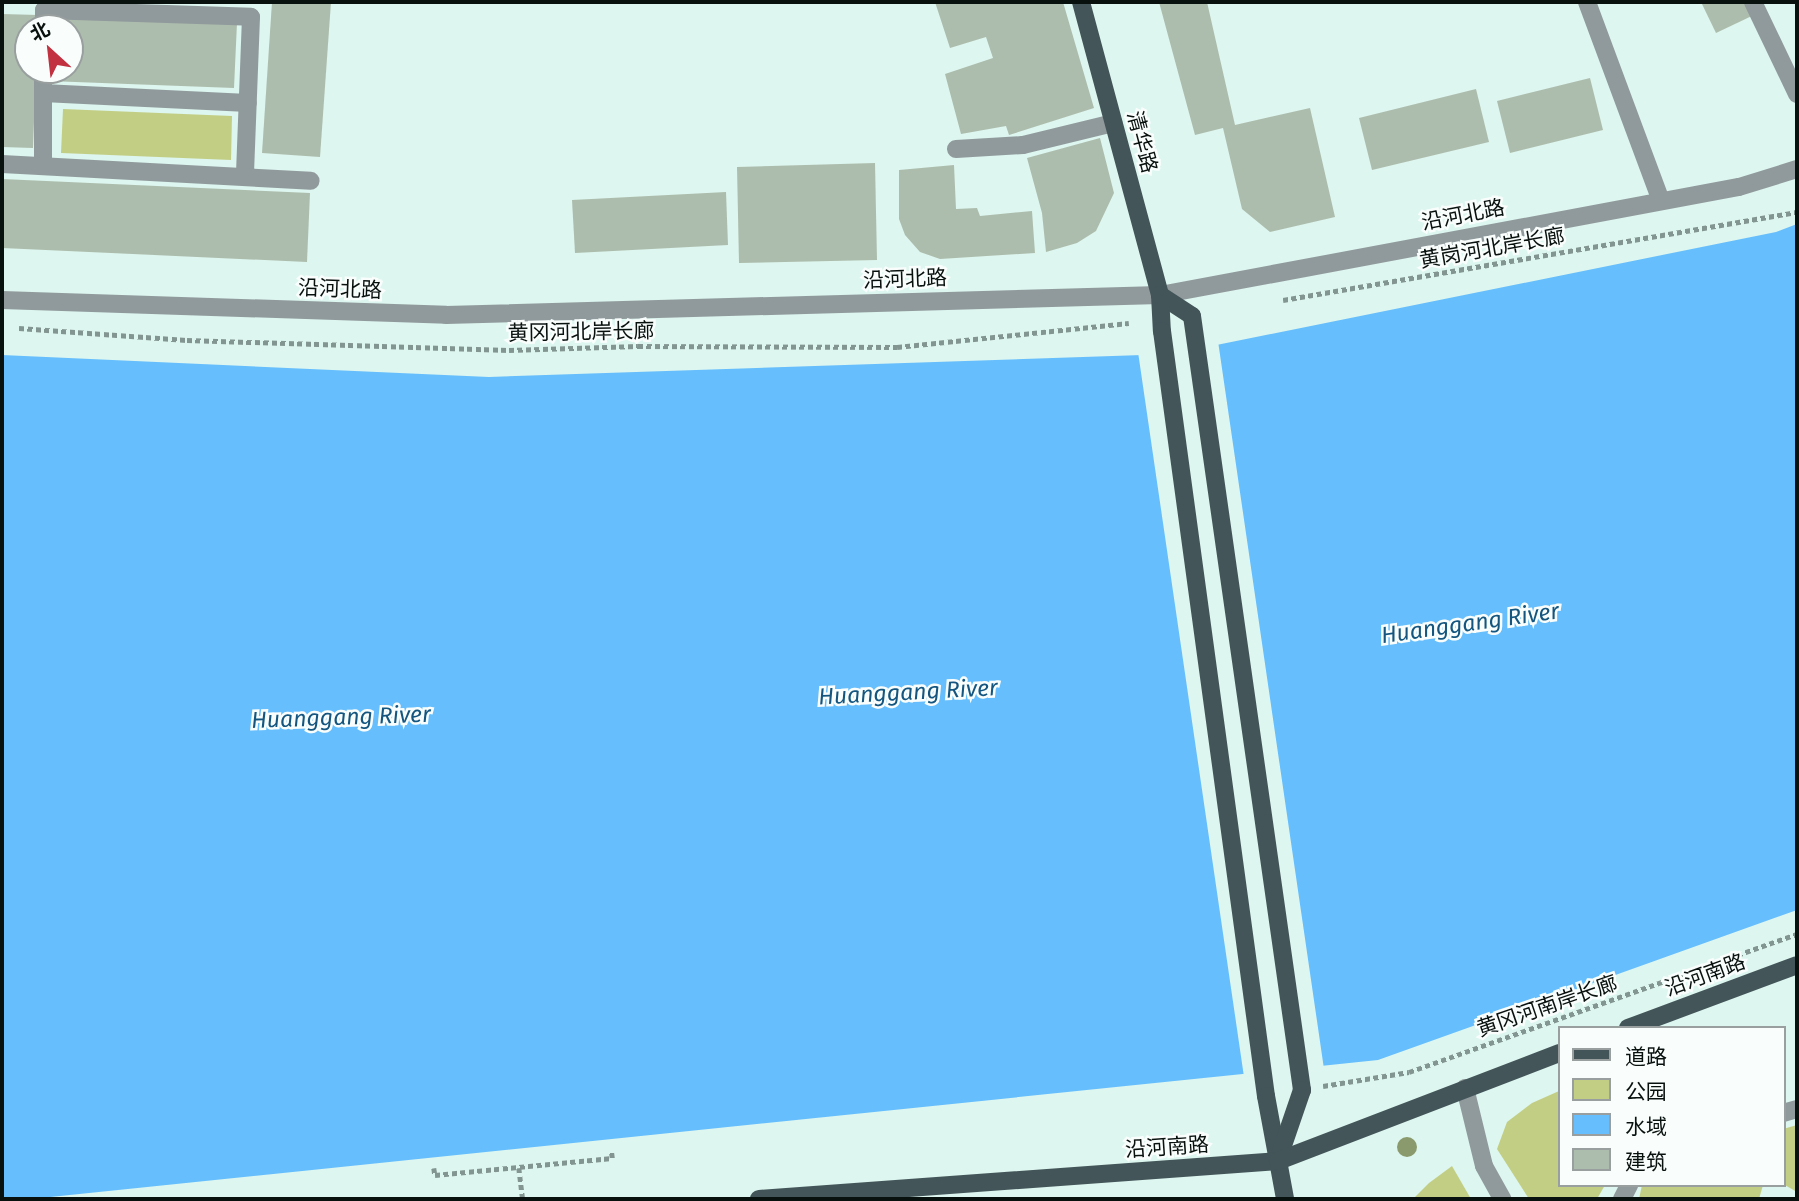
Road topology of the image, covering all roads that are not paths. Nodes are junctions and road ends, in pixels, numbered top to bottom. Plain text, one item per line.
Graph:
1 (1081, 2) edge
2 (1587, 2) edge
3 (1753, 2) edge
4 (44, 14) edge
5 (43, 84) edge
6 (43, 93) junction
7 (1797, 94) edge
8 (248, 103) junction
9 (1113, 123) junction
10 (956, 149) dead end
11 (2, 164) edge
12 (43, 166) junction
13 (1797, 169) edge
14 (245, 176) junction
15 (311, 181) dead end
16 (1661, 201) junction
17 (1160, 295) junction
18 (2, 300) edge
19 (1797, 965) edge
20 (1633, 1026) edge
21 (1558, 1054) edge
22 (1465, 1088) junction
23 (1278, 1161) junction
24 (759, 1199) edge
25 (1286, 1199) edge
26 (1502, 1199) edge

1 - 9 main road, 清华路
2 - 16 street
3 - 7 street
4 - 8 street
5 - 6 street
6 - 8 street
6 - 12 street
8 - 14 street
9 - 10 street
9 - 17 main road, 清华路
11 - 12 street
12 - 14 street
13 - 16 street, 沿河北路
14 - 15 street
16 - 17 street, 沿河北路
17 - 18 street, 沿河北路
17 - 23 main road, 清华路
17 - 23 main road
19 - 20 main road, 沿河南路
21 - 22 main road, 沿河南路
22 - 23 main road, 沿河南路
22 - 26 street
23 - 24 main road, 沿河南路
23 - 25 main road, 清华路

